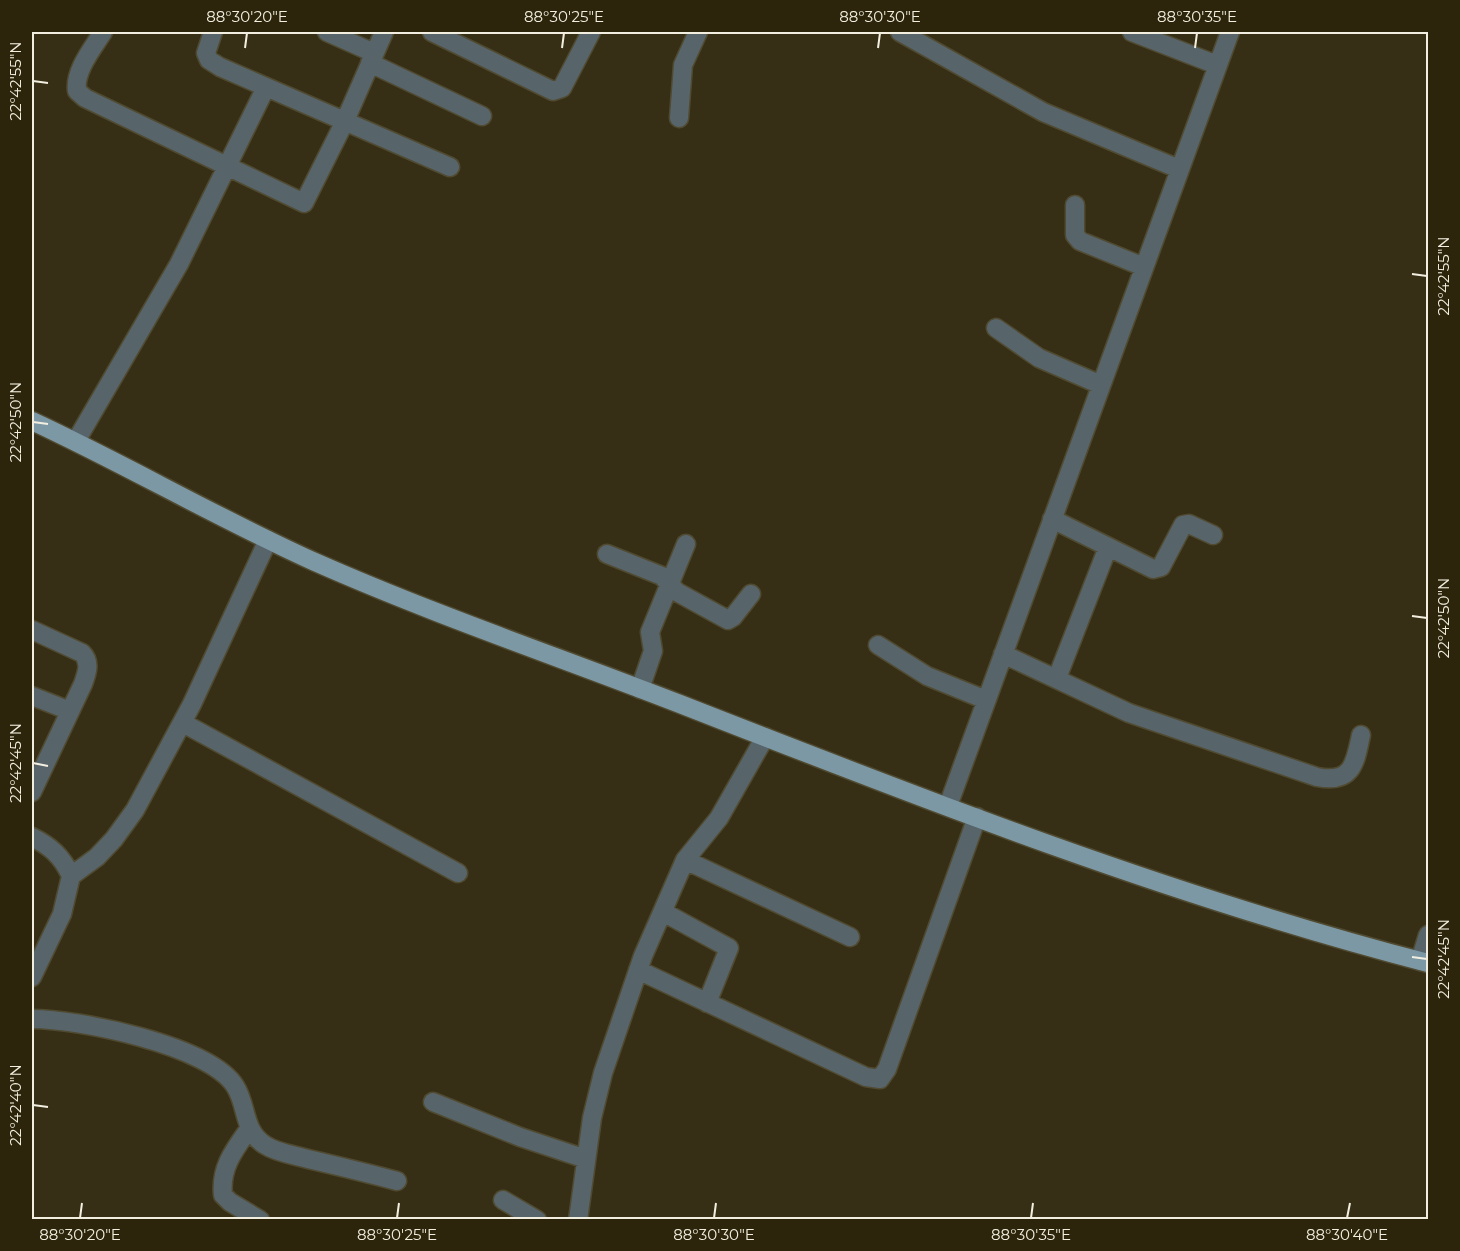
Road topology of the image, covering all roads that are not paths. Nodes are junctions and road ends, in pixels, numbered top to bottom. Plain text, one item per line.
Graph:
1 (103, 32) edge
2 (213, 32) edge
3 (327, 32) edge
4 (384, 32) edge
5 (432, 32) edge
6 (591, 32) edge
7 (698, 32) edge
8 (900, 32) edge
9 (1132, 32) edge
10 (1230, 32) edge
11 (372, 58) junction
12 (1217, 65) junction
13 (266, 87) junction
14 (482, 116) dead end
15 (679, 118) dead end
16 (345, 121) junction
17 (450, 167) dead end
18 (228, 168) junction
19 (1179, 170) junction
20 (1075, 205) dead end
21 (1144, 267) junction
22 (996, 328) dead end
23 (1101, 385) junction
24 (32, 421) edge
25 (76, 441) junction
26 (1052, 519) junction
27 (1213, 535) dead end
28 (268, 540) junction
29 (686, 544) dead end
30 (1108, 547) junction
31 (607, 555) dead end
32 (668, 583) junction
33 (751, 594) dead end
34 (32, 630) edge
35 (878, 645) dead end
36 (1003, 654) junction
37 (1057, 678) junction
38 (640, 689) junction
39 (32, 696) edge
40 (986, 700) junction
41 (70, 711) junction
42 (183, 723) junction
43 (1361, 735) dead end
44 (765, 738) junction
45 (32, 792) edge
46 (948, 806) junction
47 (977, 817) junction
48 (32, 837) edge
49 (685, 860) junction
50 (458, 873) dead end
51 (70, 876) junction
52 (663, 912) junction
53 (1428, 935) edge
54 (850, 937) dead end
55 (1424, 962) edge
56 (639, 970) junction
57 (32, 977) edge
58 (707, 1003) junction
59 (32, 1019) edge
60 (433, 1102) dead end
61 (249, 1129) junction
62 (586, 1159) junction
63 (397, 1181) dead end
64 (503, 1200) dead end
65 (260, 1220) edge
66 (537, 1220) edge
67 (578, 1220) edge

1 - 18 street
2 - 13 street
3 - 11 street
4 - 11 street
5 - 6 street
7 - 15 street
8 - 19 street
9 - 12 street
10 - 12 street
11 - 14 street
11 - 16 street
12 - 19 street
13 - 16 street
13 - 18 street
16 - 17 street
16 - 18 street
18 - 25 street
19 - 21 street
20 - 21 street
21 - 23 street
22 - 23 street
23 - 26 street
24 - 25 main road
25 - 28 main road
26 - 30 street
26 - 36 street
27 - 30 street
28 - 38 main road
28 - 42 street
29 - 32 street
30 - 37 street
31 - 32 street
32 - 33 street
32 - 38 street
34 - 41 street
35 - 40 street
36 - 37 street
36 - 40 street
37 - 43 street
38 - 44 main road
39 - 41 street
40 - 46 street
41 - 45 street
42 - 50 street
42 - 51 street
44 - 46 main road
44 - 49 street
46 - 47 main road
47 - 55 main road
47 - 58 street
48 - 51 street
49 - 52 street
49 - 54 street
51 - 57 street
52 - 56 street
52 - 58 street
53 - 55 street
56 - 58 street
56 - 62 street
59 - 61 street
60 - 62 street
61 - 63 street
61 - 65 street
62 - 67 street
64 - 66 street

